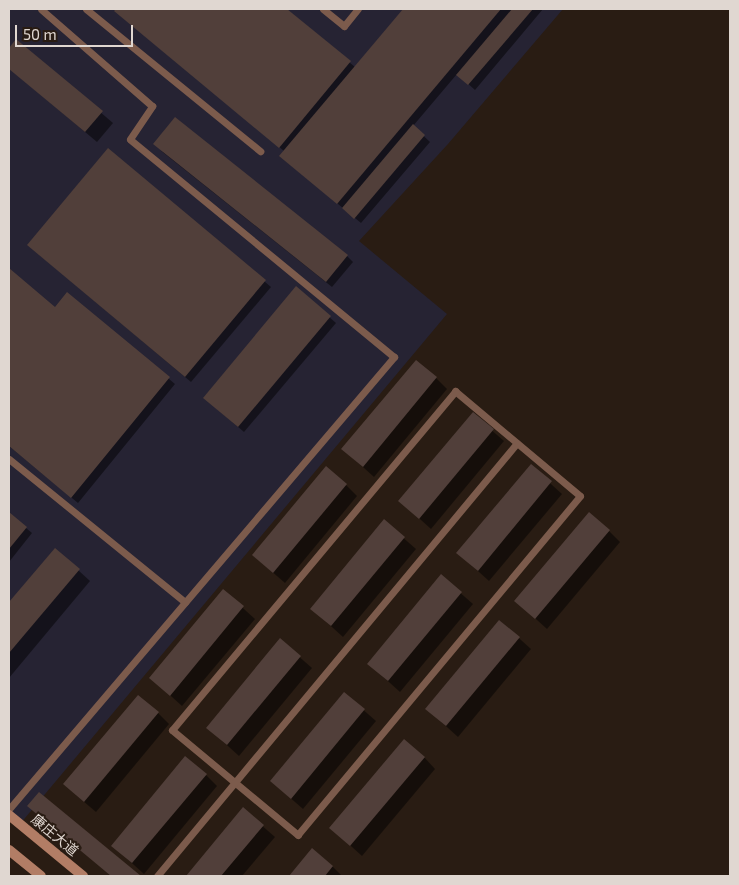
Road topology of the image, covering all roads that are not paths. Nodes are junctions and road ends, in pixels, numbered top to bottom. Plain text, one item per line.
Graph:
1 (41, 9) edge
2 (87, 9) edge
3 (323, 9) edge
4 (358, 9) edge
5 (260, 151) dead end
6 (517, 443) junction
7 (9, 459) edge
8 (186, 602) junction
9 (236, 782) junction
10 (9, 809) edge
11 (9, 814) edge
12 (9, 850) edge
13 (41, 876) edge
14 (83, 876) edge
15 (157, 876) edge

1 - 8 lane
2 - 5 lane
3 - 4 lane
6 - 9 lane
6 - 9 lane
6 - 9 lane
7 - 8 lane
8 - 10 lane
9 - 15 lane
11 - 14 main road, 康庄大道
12 - 13 main road

